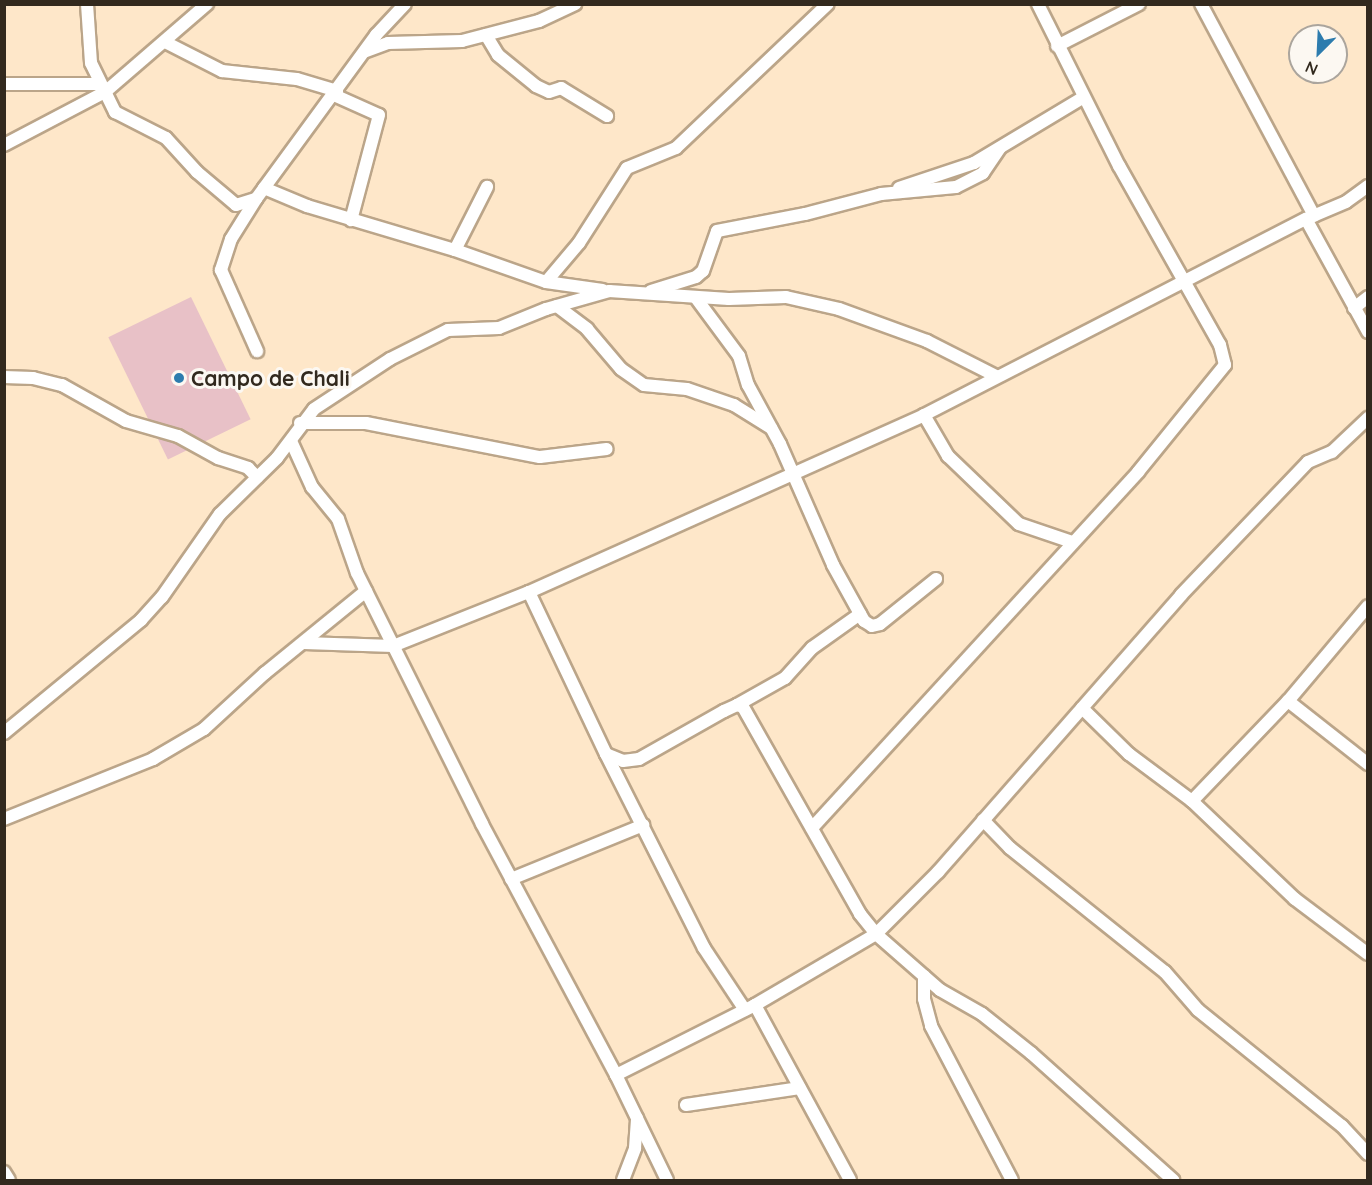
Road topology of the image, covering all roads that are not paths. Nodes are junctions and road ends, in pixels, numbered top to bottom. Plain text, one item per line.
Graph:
1 (87, 4) edge
2 (207, 4) edge
3 (405, 4) edge
4 (574, 4) edge
5 (828, 4) edge
6 (1038, 4) edge
7 (1140, 4) edge
8 (1201, 4) edge
9 (486, 35) junction
10 (166, 43) junction
11 (1057, 46) junction
12 (366, 51) junction
13 (4, 84) edge
14 (102, 88) junction
15 (335, 93) junction
16 (1084, 97) junction
17 (607, 117) dead end
18 (4, 145) edge
19 (1368, 186) edge
20 (487, 187) dead end
21 (264, 188) junction
22 (256, 199) junction
23 (1310, 217) junction
24 (351, 220) junction
25 (455, 250) junction
26 (546, 282) junction
27 (1185, 283) junction
28 (609, 291) junction
29 (648, 293) junction
30 (1368, 297) edge
31 (696, 298) junction
32 (557, 306) junction
33 (1354, 308) junction
34 (1368, 332) edge
35 (257, 351) dead end
36 (996, 376) junction
37 (4, 377) edge
38 (924, 415) junction
39 (1368, 418) edge
40 (300, 423) junction
41 (772, 428) junction
42 (291, 441) junction
43 (607, 449) dead end
44 (792, 475) junction
45 (257, 477) junction
46 (1049, 537) junction
47 (1072, 542) junction
48 (1057, 557) junction
49 (936, 579) dead end
50 (366, 591) junction
51 (529, 592) junction
52 (1368, 606) edge
53 (860, 614) junction
54 (304, 643) junction
55 (393, 646) junction
56 (1288, 701) junction
57 (737, 705) junction
58 (1082, 708) junction
59 (4, 733) edge
60 (606, 754) junction
61 (1368, 765) edge
62 (1192, 801) junction
63 (4, 819) edge
64 (983, 820) junction
65 (643, 825) junction
66 (812, 828) junction
67 (511, 879) junction
68 (892, 917) junction
69 (876, 933) junction
70 (894, 947) junction
71 (1368, 954) edge
72 (924, 976) junction
73 (750, 1008) junction
74 (616, 1075) junction
75 (800, 1088) junction
76 (686, 1105) dead end
77 (637, 1117) junction
78 (1368, 1154) edge
79 (4, 1172) edge
80 (9, 1180) edge
81 (623, 1180) edge
82 (667, 1180) edge
83 (850, 1180) edge
84 (1012, 1180) edge
85 (1173, 1180) edge

1 - 14 street
2 - 10 street
3 - 12 street
4 - 9 street
5 - 26 street
6 - 11 street
7 - 11 street
8 - 23 street
9 - 12 street
9 - 17 street
10 - 14 street
10 - 15 street
11 - 16 street
12 - 15 street
13 - 14 street
14 - 18 street
14 - 22 street
15 - 21 street
15 - 24 street
16 - 27 street
16 - 29 street
19 - 23 street
20 - 25 street
21 - 22 street
21 - 24 street
22 - 35 street
23 - 27 street
23 - 33 street
24 - 25 street
25 - 26 street
26 - 28 street
27 - 36 street
27 - 47 street
28 - 29 street
28 - 32 street
29 - 31 street
30 - 33 street
31 - 36 street
31 - 41 street
32 - 40 street
32 - 41 street
33 - 34 street
36 - 38 street
37 - 45 street
38 - 44 street
38 - 46 street
39 - 58 street
40 - 42 street
40 - 43 street
41 - 44 street
42 - 45 street
42 - 50 street
44 - 51 street
44 - 53 street
45 - 59 street
46 - 47 street
46 - 48 street
47 - 48 street
48 - 66 street
49 - 53 street
50 - 54 street
50 - 55 street
51 - 55 street
51 - 60 street
52 - 56 street
53 - 57 street
54 - 55 street
54 - 63 street
55 - 67 street
56 - 61 street
56 - 62 street
57 - 60 street
57 - 66 street
58 - 62 street
58 - 64 street
60 - 65 street
62 - 71 street
64 - 68 street
64 - 78 street
65 - 67 street
65 - 73 street
66 - 69 street
67 - 74 street
68 - 69 street
68 - 70 street
69 - 70 street
69 - 73 street
70 - 72 street
72 - 84 street
72 - 85 street
73 - 74 street
73 - 75 street
74 - 77 street
75 - 76 street
75 - 83 street
77 - 81 street
77 - 82 street
79 - 80 street

